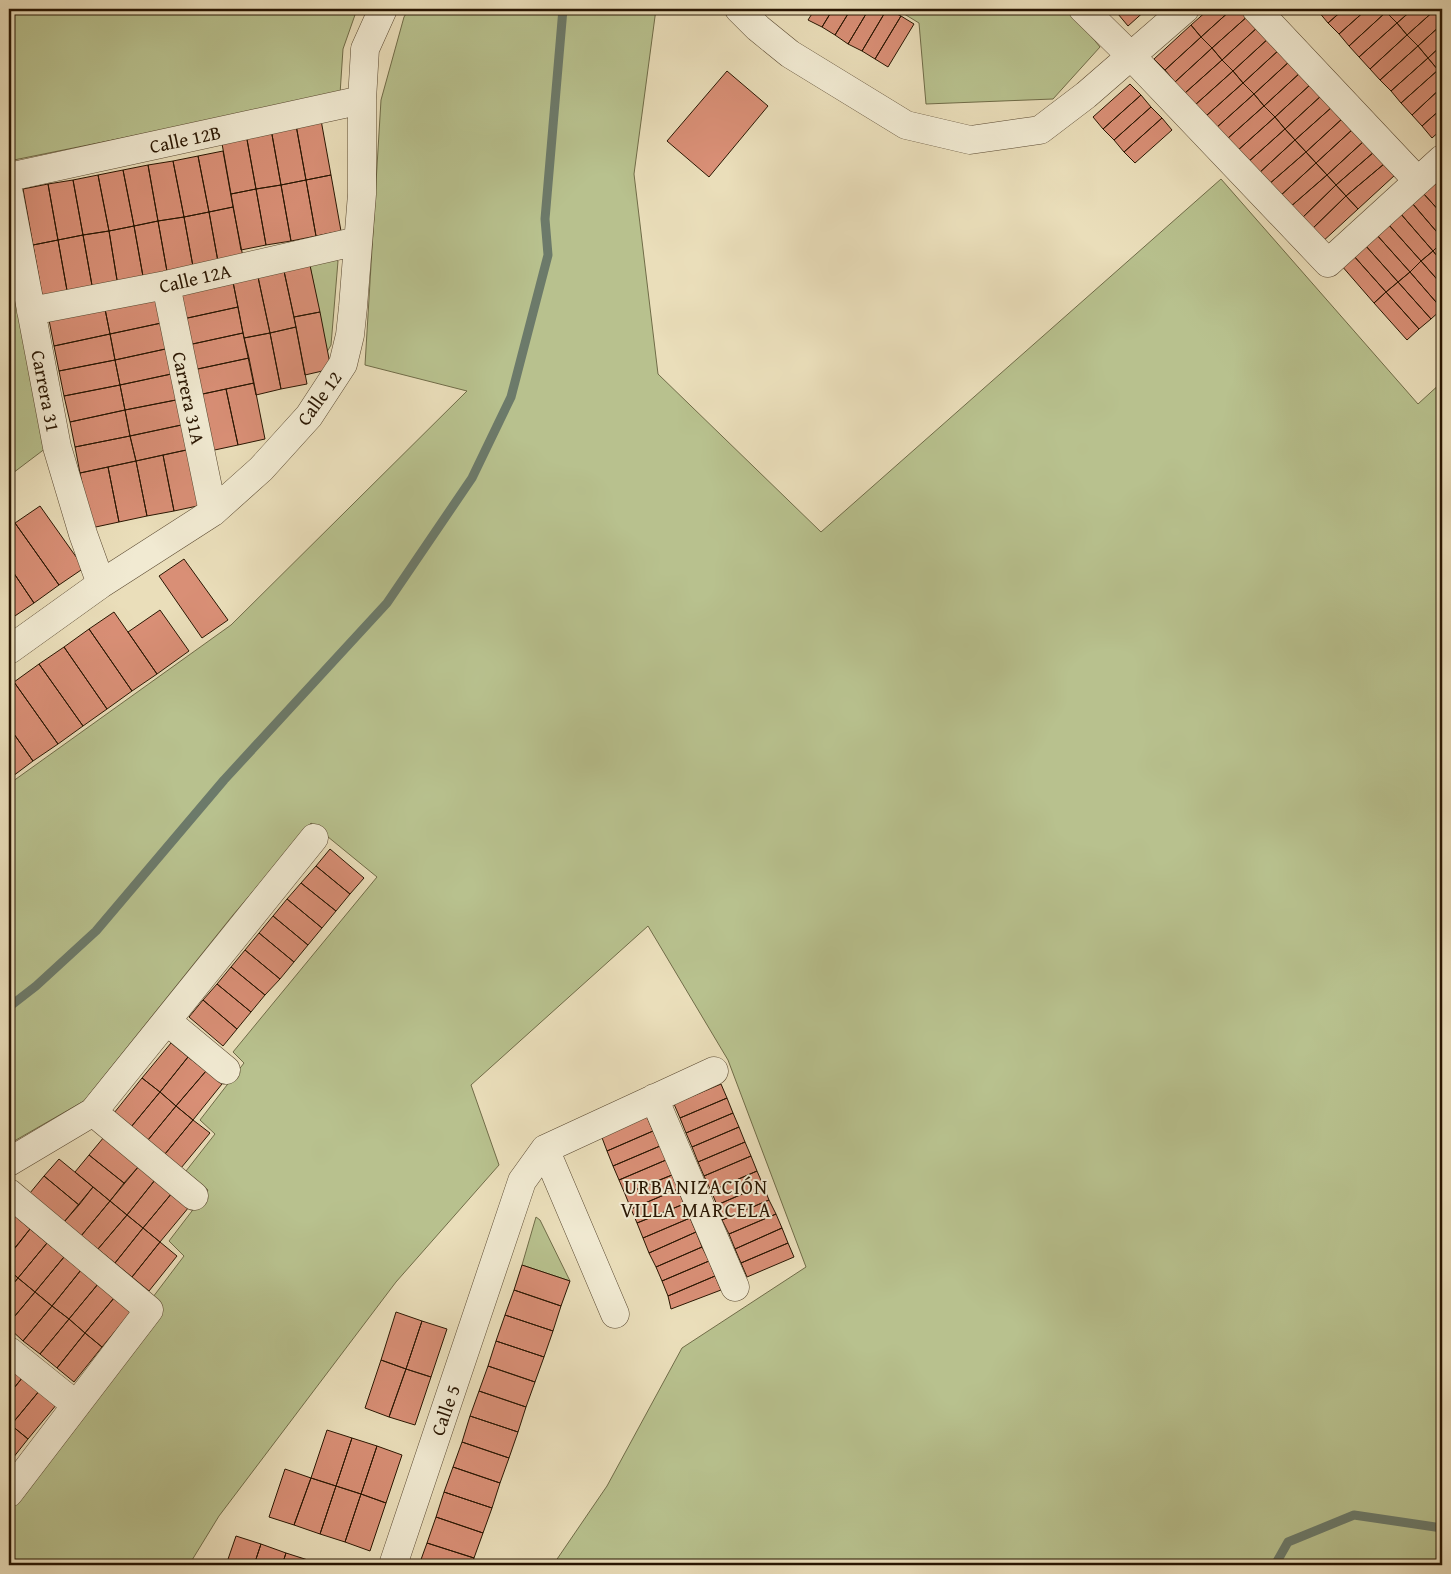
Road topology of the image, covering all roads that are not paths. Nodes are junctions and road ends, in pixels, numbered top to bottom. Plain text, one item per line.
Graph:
1 (738, 9) edge
2 (1083, 9) edge
3 (1185, 9) edge
4 (1256, 9) edge
5 (377, 12) edge
6 (1132, 57) junction
7 (362, 100) junction
8 (1442, 159) edge
9 (9, 178) edge
10 (1418, 181) junction
11 (9, 194) edge
12 (358, 241) junction
13 (166, 285) junction
14 (31, 311) junction
15 (212, 512) junction
16 (101, 584) junction
17 (9, 650) edge
18 (314, 838) dead end
19 (167, 1021) junction
20 (226, 1070) dead end
21 (714, 1071) dead end
22 (654, 1098) junction
23 (93, 1112) junction
24 (544, 1148) junction
25 (9, 1162) edge
26 (9, 1193) edge
27 (194, 1196) dead end
28 (735, 1287) dead end
29 (615, 1314) dead end
30 (9, 1351) edge
31 (76, 1405) junction
32 (9, 1493) edge
33 (392, 1565) edge

1 - 6 street
2 - 6 street
3 - 6 street
4 - 10 street
5 - 7 street, Calle 12
6 - 10 street
7 - 9 street, Calle 12B
7 - 12 street, Calle 12
8 - 10 street
11 - 14 street, Carrera 31
12 - 13 street, Calle 12A
12 - 15 street, Calle 12
13 - 14 street, Calle 12A
13 - 15 street, Carrera 31A
14 - 16 street, Carrera 31
15 - 16 street, Calle 12
16 - 17 street, Calle 12
18 - 19 street
19 - 20 street
19 - 23 street
21 - 22 street
22 - 24 street
22 - 28 street
23 - 25 street
23 - 27 street
24 - 29 street
24 - 33 street, Calle 5
26 - 31 street
30 - 31 street
31 - 32 street

